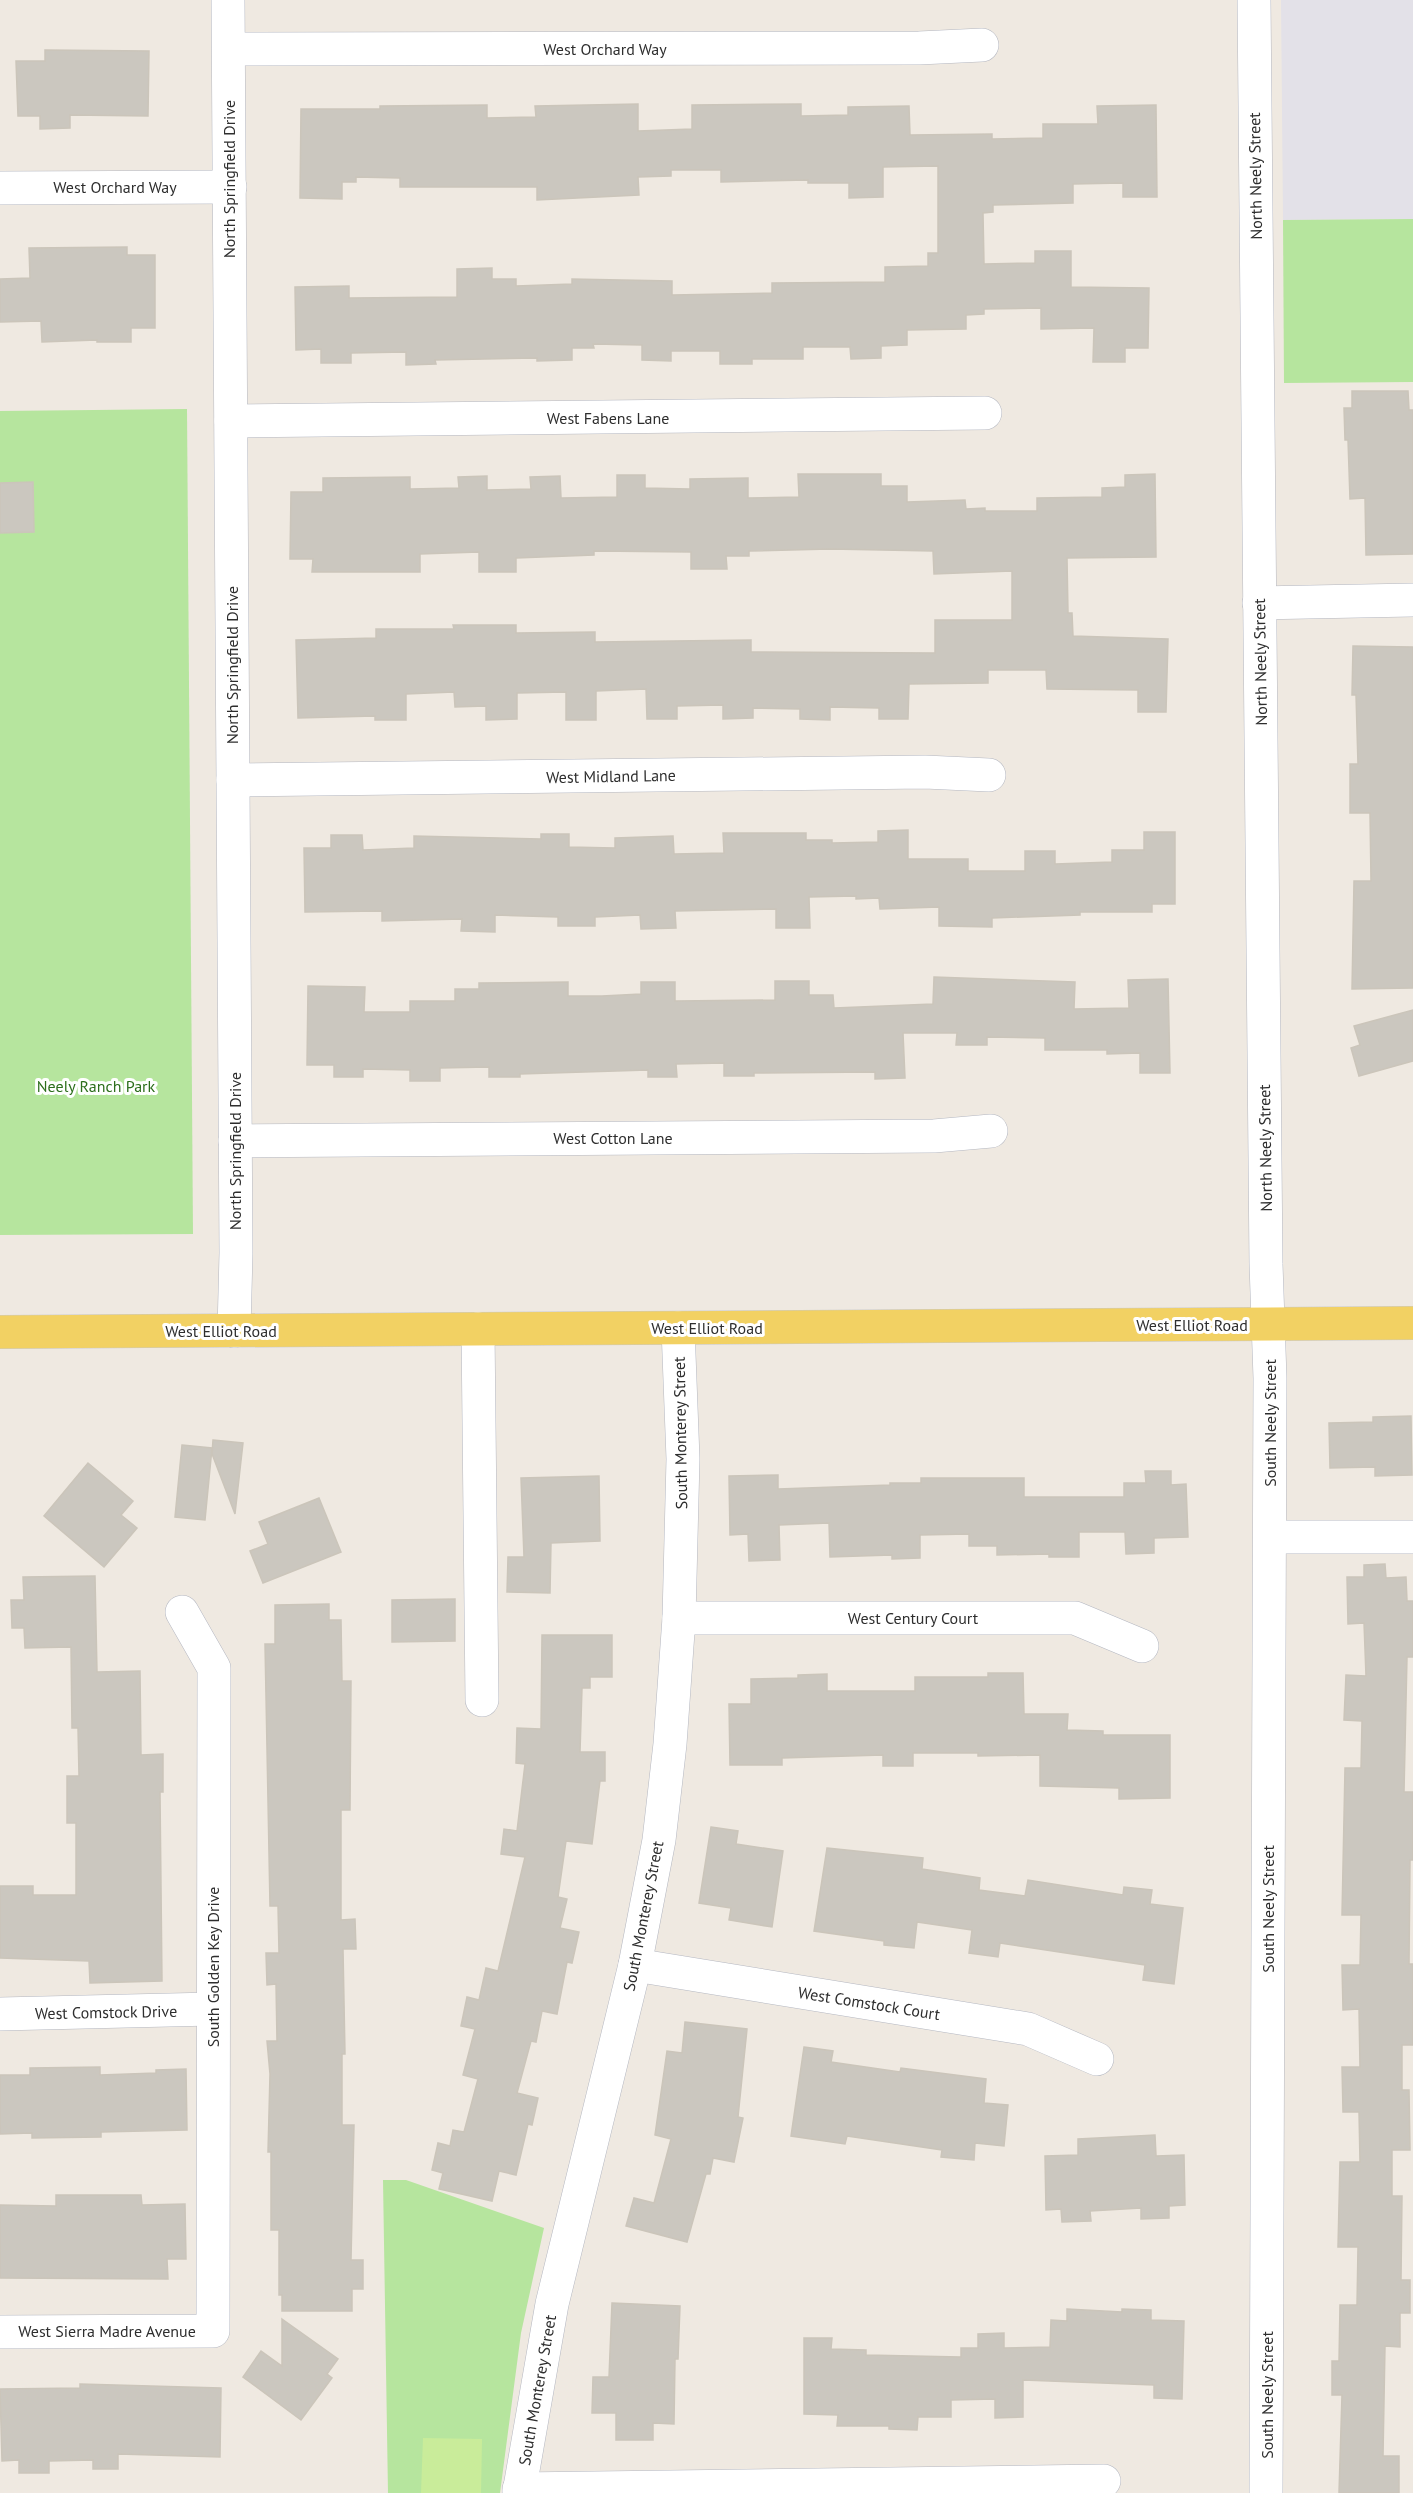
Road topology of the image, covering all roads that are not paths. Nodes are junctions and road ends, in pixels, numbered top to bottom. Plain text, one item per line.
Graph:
1 (228, 0) edge
2 (1254, 0) edge
3 (982, 45) dead end
4 (229, 49) junction
5 (230, 187) junction
6 (0, 188) edge
7 (985, 413) dead end
8 (231, 421) junction
9 (1413, 600) edge
10 (1259, 603) junction
11 (989, 775) dead end
12 (233, 780) junction
13 (991, 1131) dead end
14 (235, 1141) junction
15 (1413, 1323) edge
16 (1269, 1324) junction
17 (678, 1328) junction
18 (478, 1329) junction
19 (234, 1331) junction
20 (0, 1332) edge
21 (1270, 1537) junction
22 (1413, 1537) edge
23 (182, 1612) dead end
24 (679, 1618) junction
25 (1142, 1646) dead end
26 (482, 1700) dead end
27 (635, 1965) junction
28 (212, 2009) junction
29 (0, 2014) edge
30 (1097, 2059) dead end
31 (213, 2331) joint
32 (0, 2332) edge
33 (1104, 2481) dead end
34 (519, 2491) edge
35 (1266, 2493) edge

1 - 4 street, North Springfield Drive
2 - 10 street, North Neely Street
3 - 4 street, West Orchard Way
4 - 5 street, North Springfield Drive
5 - 6 street, West Orchard Way
5 - 8 street, North Springfield Drive
7 - 8 street, West Fabens Lane
8 - 12 street, North Springfield Drive
9 - 10 street
10 - 16 street, North Neely Street
11 - 12 street, West Midland Lane
12 - 14 street, North Springfield Drive
13 - 14 street, West Cotton Lane
14 - 19 street, North Springfield Drive
15 - 16 main road, West Elliot Road
16 - 17 main road, West Elliot Road
16 - 21 street, South Neely Street
17 - 18 main road, West Elliot Road
17 - 24 street, South Monterey Street
18 - 19 main road, West Elliot Road
18 - 26 street
19 - 20 main road, West Elliot Road
21 - 22 street
21 - 35 street, South Neely Street
23 - 28 street, South Golden Key Drive
24 - 25 street, West Century Court
24 - 27 street, South Monterey Street
27 - 30 street, West Comstock Court
27 - 34 street, South Monterey Street
28 - 29 street, West Comstock Drive
28 - 31 street, South Golden Key Drive
31 - 32 street, West Sierra Madre Avenue
33 - 34 street

